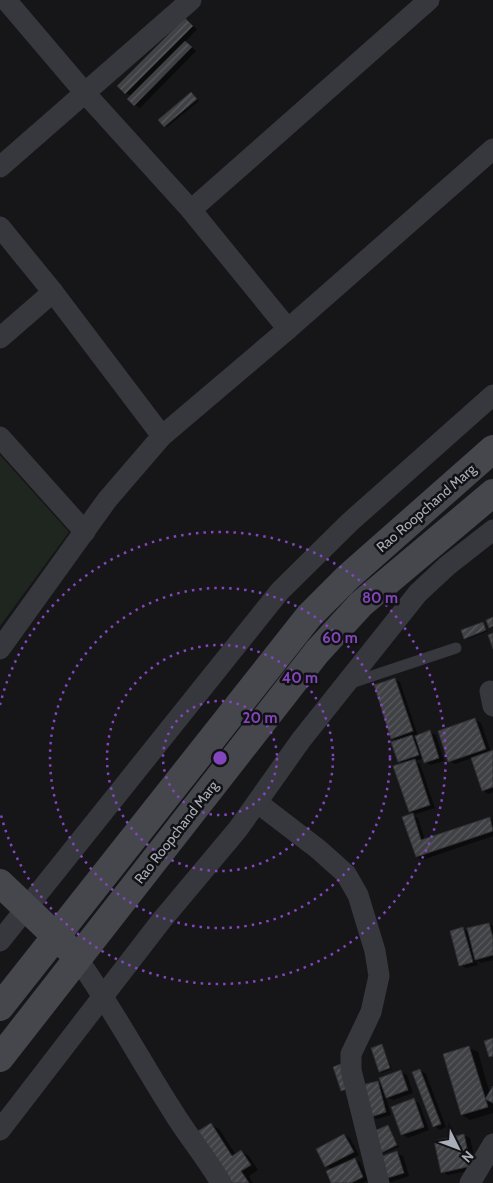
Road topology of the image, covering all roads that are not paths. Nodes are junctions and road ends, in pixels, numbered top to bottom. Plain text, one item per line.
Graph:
1 (6, 0) edge
2 (191, 0) edge
3 (429, 0) edge
4 (85, 93) junction
5 (493, 149) edge
6 (0, 167) edge
7 (190, 210) junction
8 (0, 227) edge
9 (53, 292) junction
10 (288, 329) junction
11 (0, 338) edge
12 (493, 395) edge
13 (162, 436) junction
14 (0, 437) edge
15 (493, 449) edge
16 (493, 493) edge
17 (493, 530) edge
18 (85, 532) junction
19 (456, 648) dead end
20 (0, 649) edge
21 (346, 684) junction
22 (258, 803) junction
23 (0, 883) edge
24 (26, 907) junction
25 (56, 935) junction
26 (0, 941) edge
27 (77, 958) junction
28 (103, 995) junction
29 (0, 1007) edge
30 (0, 1058) edge
31 (0, 1130) edge
32 (493, 1144) edge
33 (221, 1183) edge
34 (379, 1183) edge
35 (470, 1183) edge

1 - 4 street
2 - 4 street
3 - 7 street
4 - 6 street
4 - 7 street
5 - 10 street
7 - 10 street
8 - 9 street
9 - 11 street
9 - 13 street
10 - 13 street
12 - 24 street
13 - 18 street
14 - 18 street
15 - 25 main road, Rao Roopchand Marg
16 - 27 main road, Rao Roopchand Marg
17 - 21 street
18 - 20 street
19 - 21 lane
21 - 22 street
22 - 28 street
22 - 34 street
23 - 24 main road
24 - 25 main road
24 - 26 street
25 - 27 main road
25 - 29 main road, Rao Roopchand Marg
27 - 28 street
27 - 30 main road, Rao Roopchand Marg
28 - 31 street
28 - 33 street
32 - 35 street

